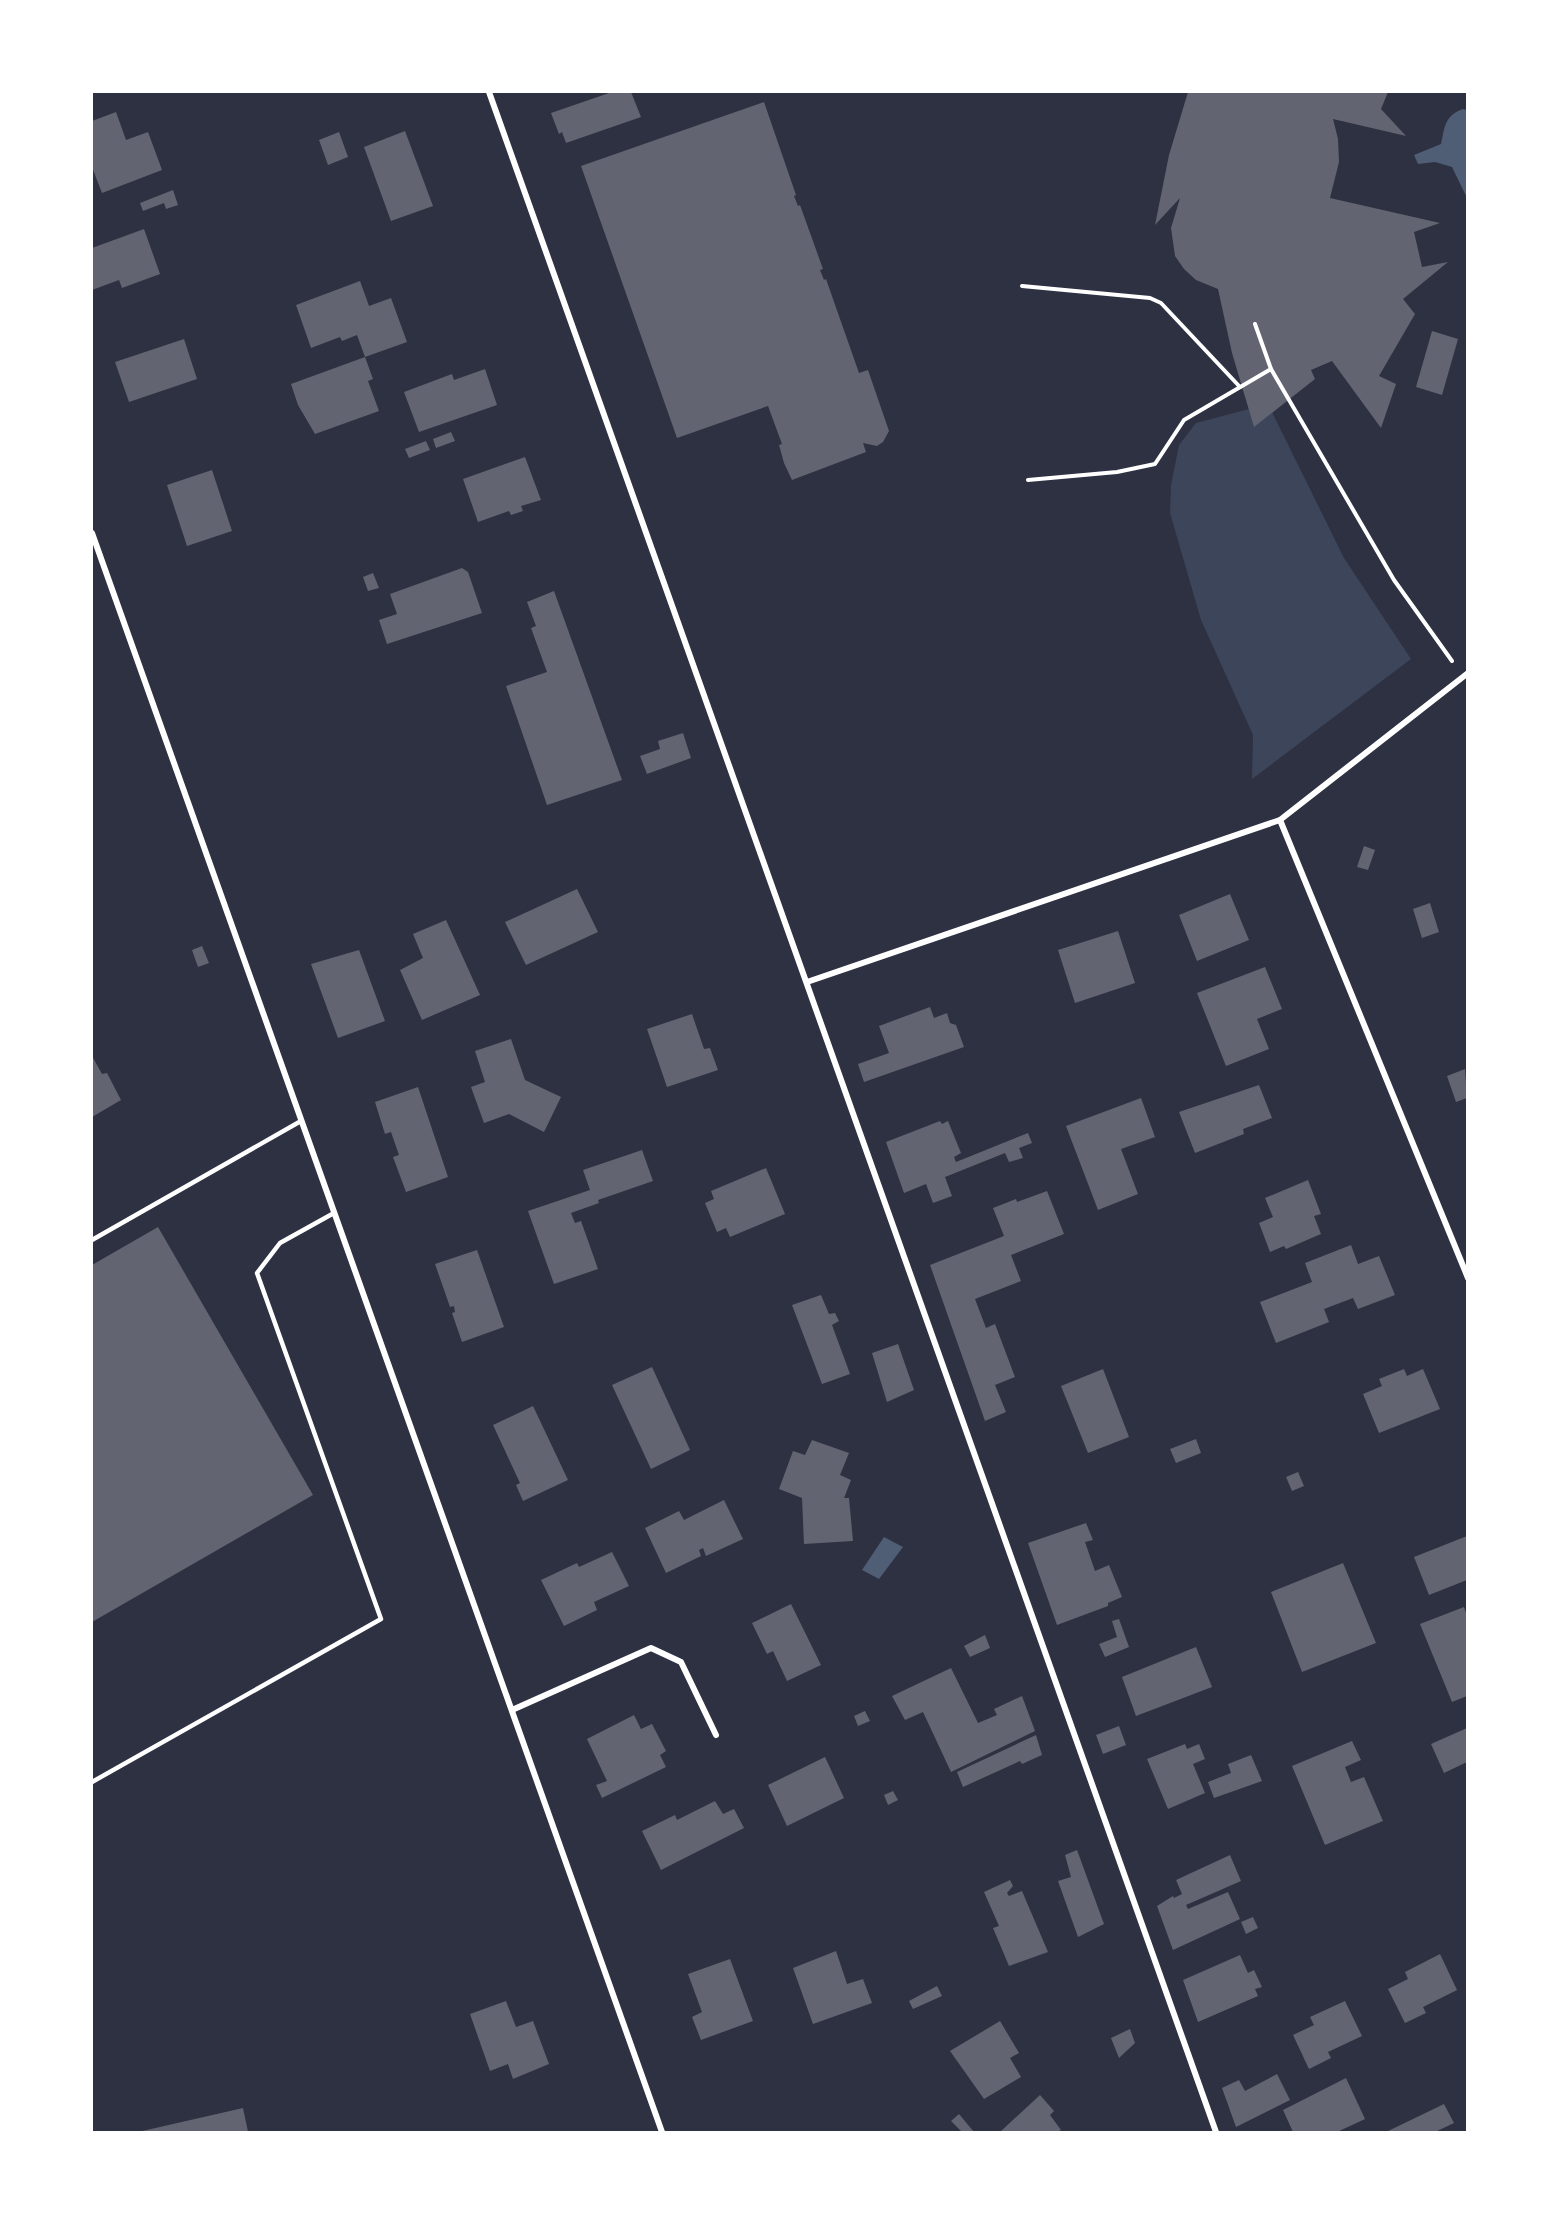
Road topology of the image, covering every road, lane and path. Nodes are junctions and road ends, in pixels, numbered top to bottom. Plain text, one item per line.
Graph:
1 (489, 92) edge
2 (1022, 286) dead end
3 (1255, 324) dead end
4 (1271, 369) junction
5 (1240, 387) junction
6 (1028, 480) dead end
7 (92, 533) edge
8 (1465, 675) edge
9 (1280, 820) junction
10 (807, 982) junction
11 (301, 1121) junction
12 (334, 1213) junction
13 (92, 1240) edge
14 (1467, 1278) edge
15 (512, 1710) junction
16 (716, 1735) dead end
17 (92, 1782) edge
18 (662, 2133) edge
19 (1216, 2133) edge

1 - 10 street
2 - 5 path
3 - 4 path
4 - 5 path
4 - 8 path
5 - 6 path
7 - 11 street
8 - 9 street
9 - 10 street
9 - 14 street
10 - 19 street
11 - 12 street
11 - 13 lane
12 - 15 street
12 - 17 lane
15 - 16 street
15 - 18 street

